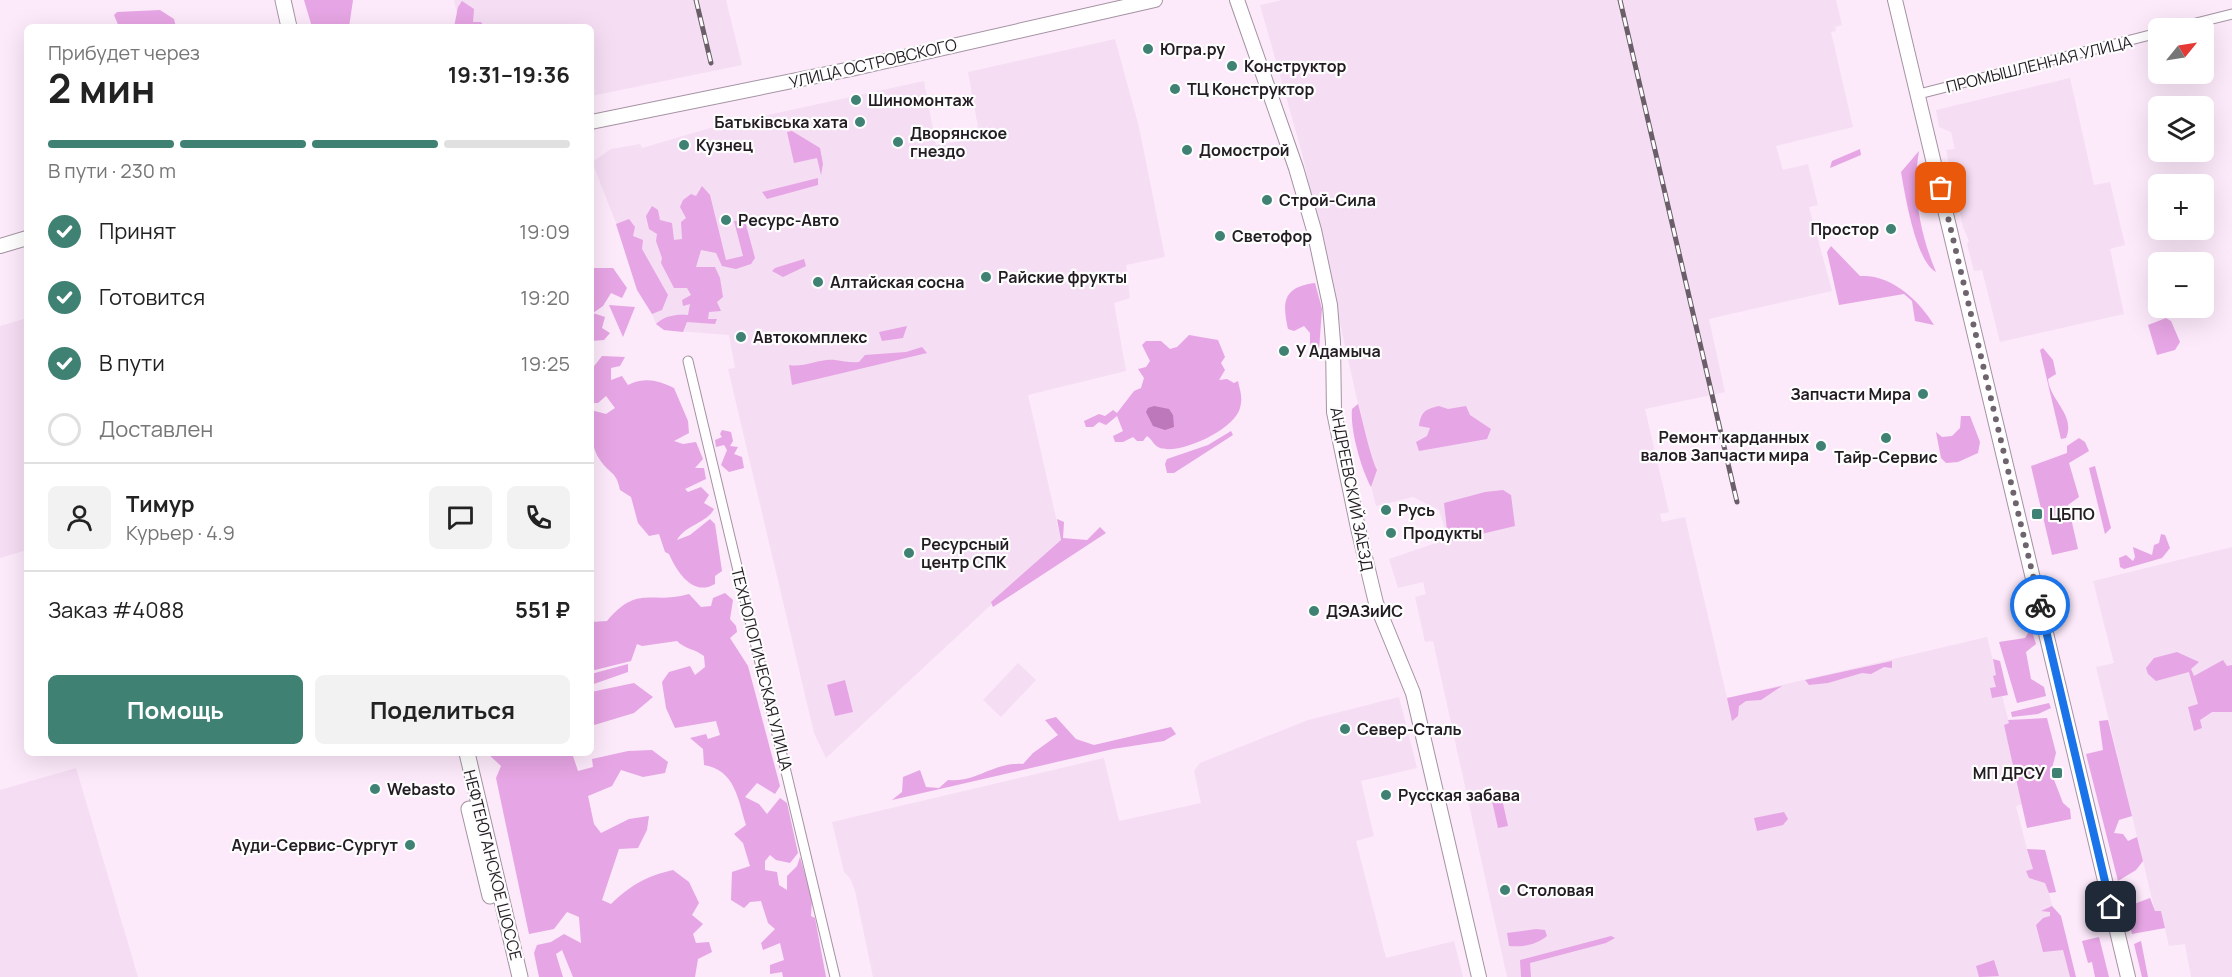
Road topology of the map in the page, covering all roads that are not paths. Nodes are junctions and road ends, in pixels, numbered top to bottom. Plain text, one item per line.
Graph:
1 (283, 0) edge
2 (1155, 0) edge
3 (1237, 0) edge
4 (1895, 0) edge
5 (2232, 14) edge
6 (2214, 18) edge
7 (288, 24) edge
8 (2148, 36) edge
9 (1919, 94) junction
10 (594, 121) edge
11 (24, 239) edge
12 (0, 246) edge
13 (688, 361) dead end
14 (457, 756) edge
15 (467, 756) edge
16 (510, 977) edge
17 (520, 977) edge
18 (835, 977) edge
19 (1479, 977) edge
20 (2127, 977) edge

1 - 7 main road
2 - 10 main road, УЛИЦА ОСТРОВСКОГО
3 - 19 main road, АНДРЕЕВСКИЙ ЗАЕЗД
4 - 9 main road
5 - 6 street
8 - 9 street, ПРОМЫШЛЕННАЯ УЛИЦА
9 - 20 main road
11 - 12 main road
13 - 18 street, ТЕХНОЛОГИЧЕСКАЯ УЛИЦА
14 - 16 main road, НЕФТЕЮГАНСКОЕ ШОССЕ
15 - 17 main road, НЕФТЕЮГАНСКОЕ ШОССЕ

